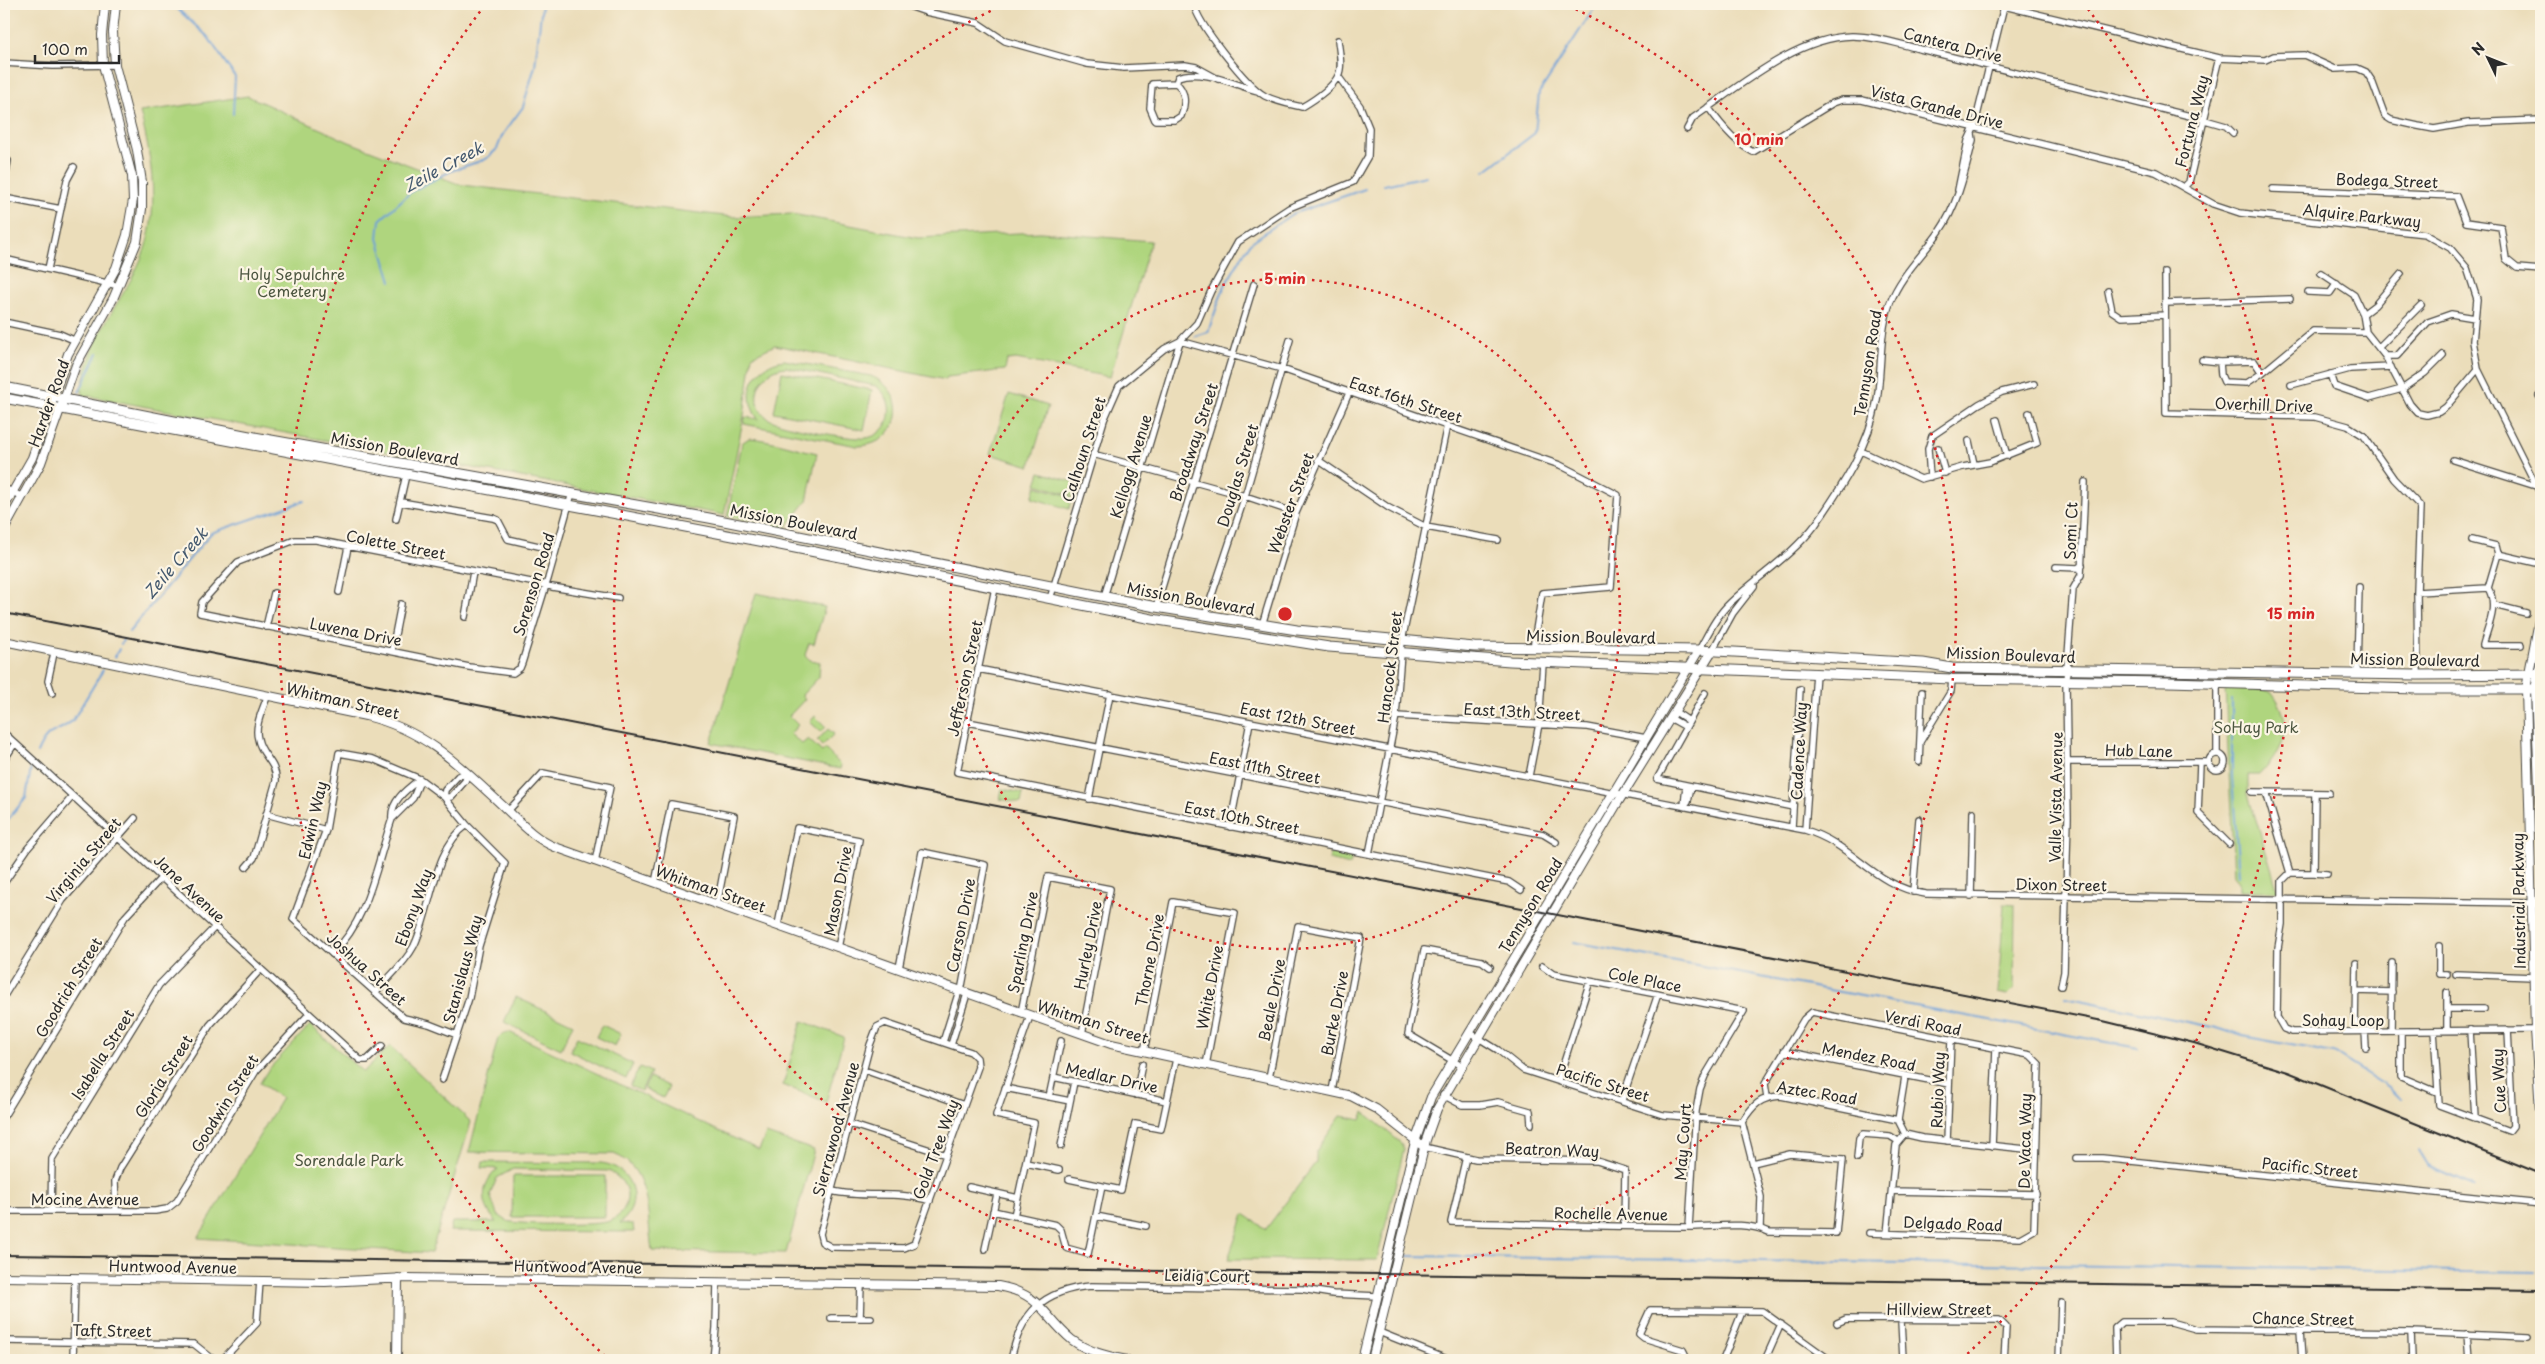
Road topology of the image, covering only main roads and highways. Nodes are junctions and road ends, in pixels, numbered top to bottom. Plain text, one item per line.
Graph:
1 (4, 387) edge
2 (4, 398) edge
3 (63, 405) junction
4 (277, 440) junction
5 (238, 443) junction
6 (772, 530) junction
7 (739, 537) junction
8 (950, 566) junction
9 (948, 579) junction
10 (2540, 674) edge
11 (2534, 689) edge

1 - 3 main road, Mission Boulevard
2 - 3 main road, Mission Boulevard
3 - 4 main road, Mission Boulevard
3 - 5 main road, Mission Boulevard
4 - 5 main road
4 - 6 main road, Mission Boulevard
5 - 7 main road, Mission Boulevard
6 - 7 main road
6 - 8 main road, Mission Boulevard
7 - 9 main road, Mission Boulevard
8 - 9 main road
8 - 10 main road, Mission Boulevard
9 - 11 main road, Mission Boulevard

